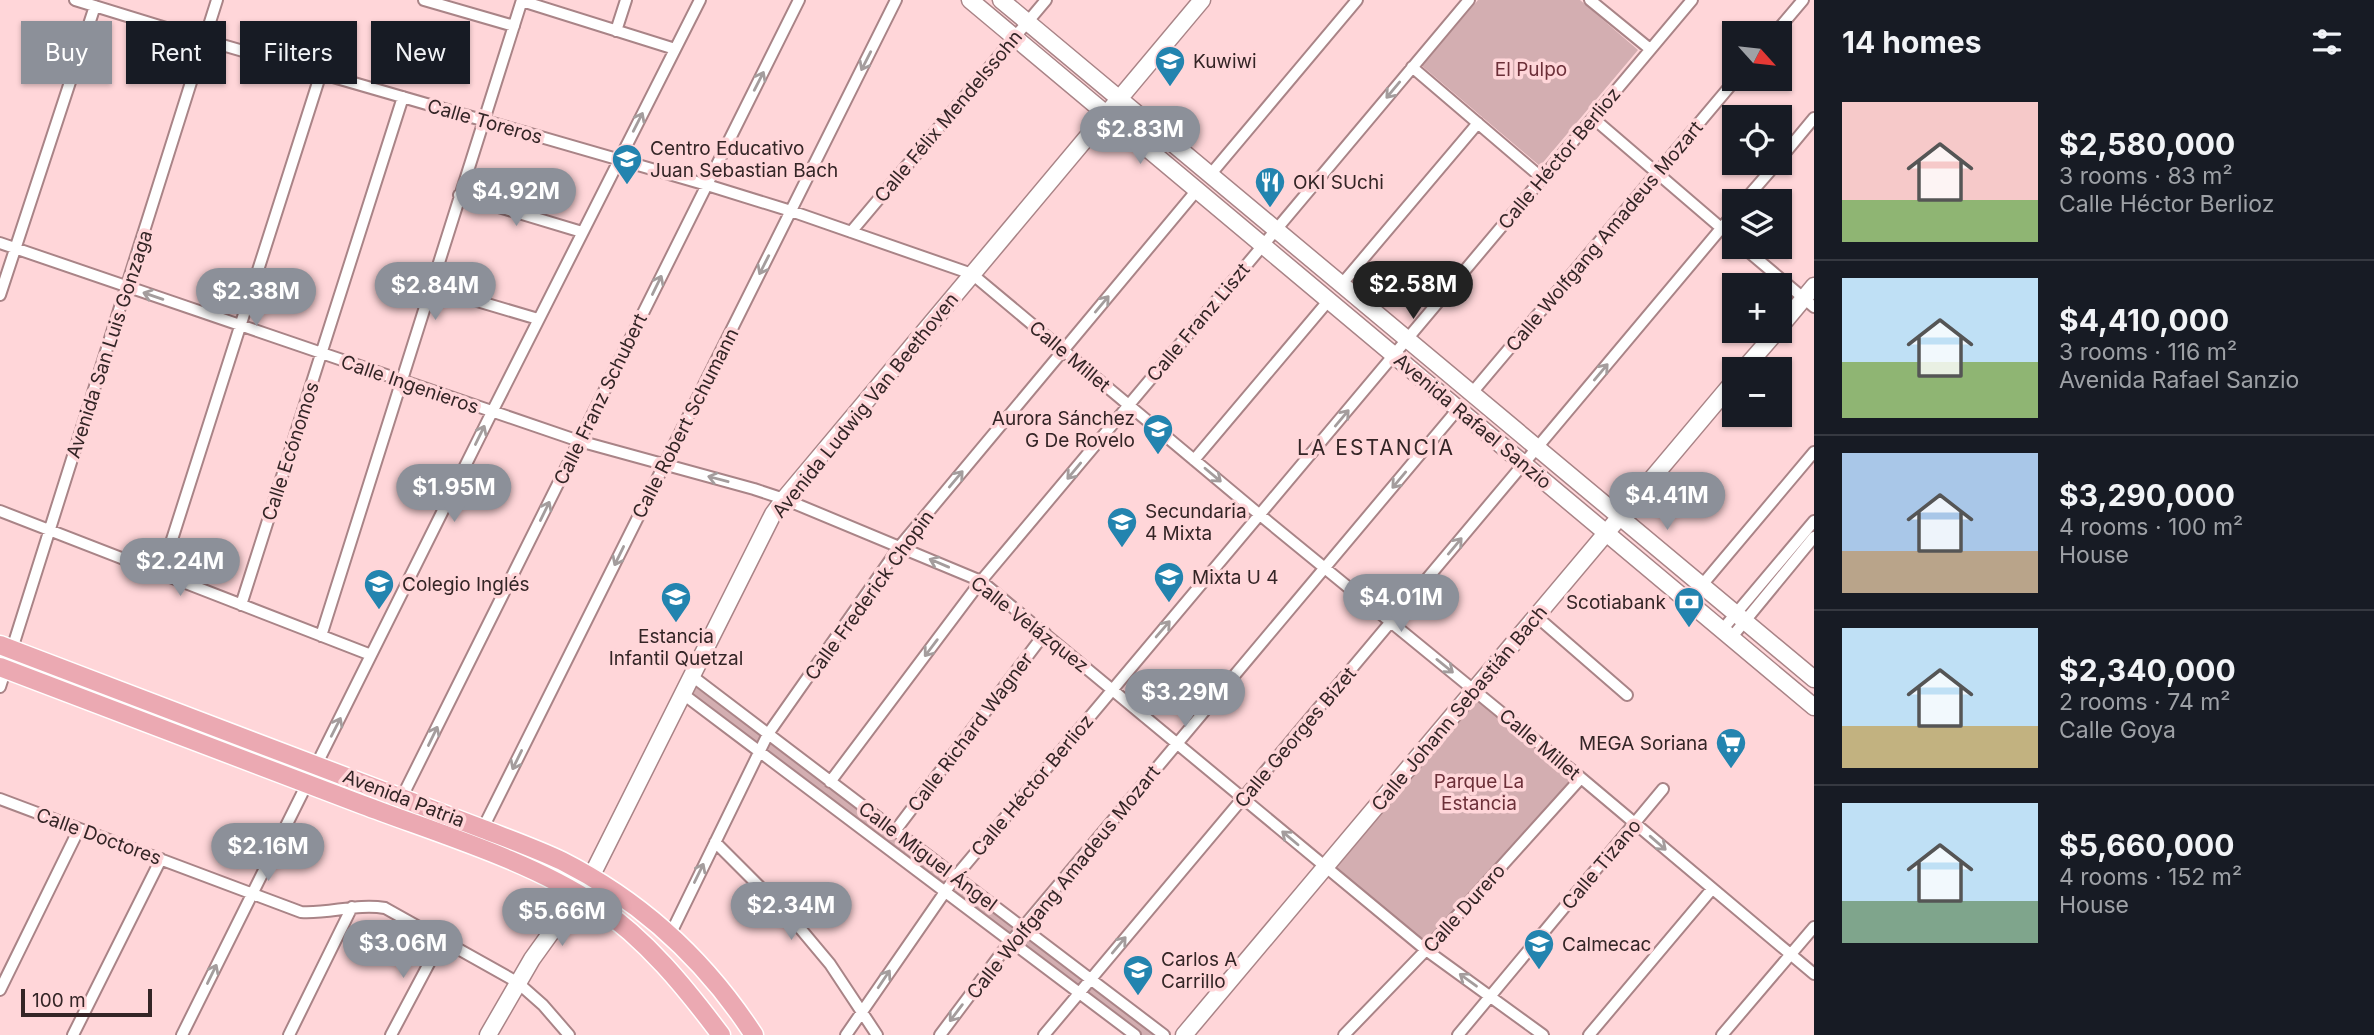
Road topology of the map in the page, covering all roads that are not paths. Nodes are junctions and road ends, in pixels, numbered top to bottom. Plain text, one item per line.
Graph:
1 (75, 0) edge
2 (218, 0) edge
3 (626, 0) edge
4 (699, 0) edge
5 (799, 0) edge
6 (896, 0) edge
7 (970, 0) edge
8 (1001, 0) edge
9 (1046, 0) edge
10 (1202, 0) edge
11 (1357, 0) edge
12 (1451, 0) edge
13 (1591, 0) edge
14 (1692, 0) edge
15 (1802, 0) edge
16 (429, 1) edge
17 (522, 1) edge
18 (1465, 4) edge
19 (95, 6) junction
20 (144, 21) edge
21 (211, 21) edge
22 (1785, 21) edge
23 (1027, 22) junction
24 (514, 26) junction
25 (616, 31) junction
26 (1015, 37) junction
27 (675, 49) junction
28 (1650, 49) junction
29 (1412, 67) junction
30 (191, 84) edge
31 (317, 84) edge
32 (357, 84) edge
33 (1726, 91) edge
34 (403, 97) junction
35 (1119, 99) junction
36 (1106, 114) junction
37 (1593, 118) junction
38 (1814, 118) edge
39 (484, 120) junction
40 (1478, 123) junction
41 (1792, 144) edge
42 (619, 159) junction
43 (1657, 173) junction
44 (1210, 175) junction
45 (1766, 175) edge
46 (1542, 178) junction
47 (707, 185) junction
48 (1754, 189) edge
49 (1197, 190) junction
50 (460, 195) junction
51 (791, 211) junction
52 (1722, 228) joint
53 (1275, 230) junction
54 (582, 232) junction
55 (851, 232) junction
56 (0, 243) edge
57 (1262, 245) junction
58 (15, 248) junction
59 (1759, 259) edge
60 (972, 274) junction
61 (1341, 285) junction
62 (127, 287) junction
63 (430, 287) junction
64 (0, 295) edge
65 (1811, 297) edge
66 (1328, 300) junction
67 (1792, 315) edge
68 (538, 319) junction
69 (240, 326) junction
70 (1407, 340) junction
71 (1766, 343) edge
72 (1064, 350) junction
73 (321, 354) junction
74 (1394, 355) junction
75 (1754, 357) edge
76 (400, 381) junction
77 (1472, 394) junction
78 (1722, 395) edge
79 (1129, 405) junction
80 (1458, 409) junction
81 (492, 412) junction
82 (579, 441) junction
83 (1537, 448) junction
84 (1814, 452) edge
85 (1194, 460) junction
86 (664, 464) junction
87 (1524, 464) junction
88 (784, 499) junction
89 (0, 512) edge
90 (1260, 515) junction
91 (1620, 517) junction
92 (1814, 521) edge
93 (50, 530) junction
94 (1606, 533) junction
95 (1814, 537) edge
96 (900, 546) junction
97 (1325, 568) junction
98 (1777, 573) junction
99 (161, 574) junction
100 (981, 581) junction
101 (1702, 585) junction
102 (241, 605) junction
103 (1536, 616) junction
104 (1740, 617) junction
105 (1391, 622) junction
106 (1045, 633) junction
107 (1726, 634) junction
108 (321, 636) junction
109 (6, 647) edge
110 (371, 655) junction
111 (3, 668) edge
112 (692, 676) junction
113 (1814, 679) edge
114 (0, 687) edge
115 (1112, 689) junction
116 (1475, 690) junction
117 (683, 694) junction
118 (1627, 695) dead end
119 (1814, 708) edge
120 (768, 734) junction
121 (1177, 743) junction
122 (759, 751) junction
123 (316, 765) junction
124 (1581, 778) junction
125 (830, 782) junction
126 (307, 784) junction
127 (1662, 789) dead end
128 (402, 797) junction
129 (0, 799) edge
130 (1242, 799) junction
131 (1634, 823) junction
132 (483, 828) junction
133 (79, 829) junction
134 (895, 831) junction
135 (715, 842) junction
136 (474, 847) junction
137 (161, 859) junction
138 (1325, 867) junction
139 (956, 876) junction
140 (591, 877) junction
141 (1712, 889) junction
142 (945, 891) junction
143 (252, 893) junction
144 (580, 895) junction
145 (352, 907) junction
146 (1023, 927) junction
147 (1814, 927) edge
148 (670, 935) junction
149 (442, 939) junction
150 (1011, 941) junction
151 (1426, 950) junction
152 (1790, 955) junction
153 (1814, 974) edge
154 (1091, 979) junction
155 (516, 982) junction
156 (0, 990) edge
157 (1079, 993) junction
158 (1490, 996) junction
159 (862, 1012) junction
160 (73, 1035) edge
161 (182, 1035) edge
162 (289, 1035) edge
163 (391, 1035) edge
164 (488, 1035) edge
165 (569, 1035) edge
166 (721, 1035) edge
167 (754, 1035) edge
168 (846, 1035) edge
169 (877, 1035) edge
170 (940, 1035) edge
171 (1044, 1035) edge
172 (1135, 1035) edge
173 (1164, 1035) edge
174 (1184, 1035) edge
175 (1343, 1035) edge
176 (1458, 1035) edge
177 (1543, 1035) edge
178 (1589, 1035) edge
179 (1722, 1035) edge

1 - 19 street, Calle Toreros
2 - 21 street, Avenida San Luis Gonzaga
3 - 25 street
4 - 27 street
47 -> 5 street, Calle Franz Schubert
6 -> 51 street, Calle Robert Schumann
7 - 26 street, Avenida Rafael Sanzio
8 - 23 street, Avenida Rafael Sanzio
9 - 23 street, Calle Félix Mendelssohn
10 - 35 street, Avenida Ludwig Van Beethoven
11 - 44 street
12 - 18 street
13 - 28 street
14 - 28 street, Calle Héctor Berlioz
15 - 22 street
16 - 24 street
17 - 24 street
17 - 25 street
18 - 29 street, Calle Franz Liszt
19 - 20 street, Calle Toreros
19 - 58 street
23 - 26 street, Calle Félix Mendelssohn
23 - 35 street, Avenida Rafael Sanzio
24 - 39 street
25 - 27 street
26 - 36 street, Avenida Rafael Sanzio
26 - 55 street, Calle Félix Mendelssohn
42 -> 27 street
28 - 37 street, Calle Héctor Berlioz
29 - 40 street
29 -> 53 street, Calle Franz Liszt
30 - 62 street, Avenida San Luis Gonzaga
31 - 69 street
32 - 34 street, Calle Toreros
33 - 43 street, Calle Wolfgang Amadeus Mozart
34 - 39 street, Calle Toreros
34 - 73 street, Calle Ecónomos
35 - 36 street, Avenida Ludwig Van Beethoven
35 - 44 street, Avenida Rafael Sanzio
36 - 49 street, Avenida Rafael Sanzio
36 - 60 street, Avenida Ludwig Van Beethoven
37 - 43 street
37 - 46 street, Calle Héctor Berlioz
38 - 41 street
39 - 42 street, Calle Toreros
39 - 50 street
40 - 46 street
40 - 61 street
42 - 47 street, Calle Toreros
42 - 54 street
43 - 52 street
43 - 77 street, Calle Wolfgang Amadeus Mozart
44 - 53 street, Avenida Rafael Sanzio
45 - 48 street
46 - 70 street, Calle Héctor Berlioz
47 - 51 street, Calle Toreros
82 -> 47 street, Calle Franz Schubert
49 - 57 street, Avenida Rafael Sanzio
72 -> 49 street, Calle Frederick Chopin
50 - 54 street
50 - 63 street
51 - 55 street, Calle Toreros
51 -> 86 street, Calle Robert Schumann
83 -> 52 street, Calle Georges Bizet
53 - 57 street, Calle Franz Liszt
53 - 61 street, Avenida Rafael Sanzio
54 - 68 street
55 - 60 street, Calle Toreros
56 - 58 street, Calle Ingenieros
57 - 66 street, Avenida Rafael Sanzio
57 - 79 street, Calle Franz Liszt
58 - 62 street, Calle Ingenieros
58 - 64 street
59 - 65 street
60 - 72 street, Calle Millet
60 - 88 street, Avenida Ludwig Van Beethoven
61 - 70 street, Avenida Rafael Sanzio
69 -> 62 street, Calle Ingenieros
62 - 93 street, Avenida San Luis Gonzaga
63 - 68 street
63 - 76 street
65 - 67 street
66 - 74 street, Avenida Rafael Sanzio
66 - 85 street
68 - 81 street
69 - 73 street, Calle Ingenieros
69 - 99 street
70 - 74 street, Calle Héctor Berlioz
70 - 77 street, Avenida Rafael Sanzio
71 - 75 street
72 - 79 street, Calle Millet
96 -> 72 street, Calle Frederick Chopin
73 - 76 street, Calle Ingenieros
73 - 102 street, Calle Ecónomos
74 - 80 street, Avenida Rafael Sanzio
90 -> 74 street, Calle Héctor Berlioz
76 - 81 street, Calle Ingenieros
76 - 108 street
77 - 83 street, Avenida Rafael Sanzio
78 - 91 street, Calle Johann Sebastián Bach
79 - 85 street, Calle Millet
79 -> 100 street, Calle Franz Liszt
80 - 87 street, Avenida Rafael Sanzio
80 -> 97 street, Calle Wolfgang Amadeus Mozart
81 - 82 street, Calle Ingenieros
110 -> 81 street
82 - 86 street, Calle Ingenieros
128 -> 82 street, Calle Franz Schubert
83 - 87 street, Calle Georges Bizet
83 - 91 street, Avenida Rafael Sanzio
84 - 101 street
85 -> 90 street, Calle Millet
88 -> 86 street, Calle Ingenieros
86 -> 132 street, Calle Robert Schumann
87 - 94 street, Avenida Rafael Sanzio
105 -> 87 street, Calle Georges Bizet
88 - 96 street, Calle Velázquez
88 - 112 street, Avenida Ludwig Van Beethoven
89 - 93 street
90 - 97 street, Calle Millet
115 -> 90 street, Calle Héctor Berlioz
91 - 94 street, Calle Johann Sebastián Bach
91 - 101 street, Avenida Rafael Sanzio
92 - 98 street
93 - 99 street
93 - 109 street, Avenida San Luis Gonzaga
94 - 103 street, Calle Johann Sebastián Bach
94 - 107 street, Avenida Rafael Sanzio
95 - 98 street
100 -> 96 street, Calle Velázquez
96 - 120 street, Calle Frederick Chopin
97 - 105 street, Calle Millet
97 - 121 street, Calle Wolfgang Amadeus Mozart
98 - 104 street
99 - 102 street
100 - 106 street, Calle Velázquez
100 -> 125 street, Calle Franz Liszt
101 - 104 street, Avenida Rafael Sanzio
102 - 108 street
103 - 116 street, Calle Johann Sebastián Bach
103 - 118 street
104 - 107 street
104 - 113 street, Avenida Rafael Sanzio
105 -> 116 street, Calle Millet
105 - 130 street, Calle Georges Bizet
106 - 115 street, Calle Velázquez
106 - 134 street, Calle Richard Wagner
107 - 119 street, Avenida Rafael Sanzio
108 - 110 street
109 - 111 street, Avenida San Luis Gonzaga
109 - 123 main road, Avenida Patria
123 -> 110 street
111 - 114 street, Avenida San Luis Gonzaga
111 - 126 main road, Avenida Patria
112 - 117 street, Avenida Ludwig Van Beethoven
112 - 120 street, Calle Miguel Ángel
115 - 121 street, Calle Velázquez
115 - 139 street, Calle Héctor Berlioz
116 - 124 street, Calle Millet
116 - 138 street, Calle Johann Sebastián Bach
117 - 122 street, Calle Miguel Ángel
117 - 140 street, Avenida Ludwig Van Beethoven
120 - 122 street, Calle Frederick Chopin
120 - 125 street, Calle Miguel Ángel
121 - 130 street, Calle Velázquez
121 - 146 street, Calle Wolfgang Amadeus Mozart
122 - 135 street, Calle Frederick Chopin
122 - 142 street, Calle Miguel Ángel
123 - 126 street
123 - 128 main road, Avenida Patria
124 - 131 street, Calle Millet
124 - 151 street, Calle Durero
125 - 134 street, Calle Miguel Ángel
126 - 136 main road, Avenida Patria
126 - 143 street
127 - 131 street, Calle Tizano
128 - 132 main road, Avenida Patria
129 - 133 street, Calle Doctores
138 -> 130 street, Calle Velázquez
154 -> 130 street, Calle Georges Bizet
131 -> 141 street, Calle Millet
131 - 158 street, Calle Tizano
132 - 136 street, Calle Robert Schumann
132 - 140 main road, Avenida Patria
133 - 137 street, Calle Doctores
133 - 156 street
134 - 139 street, Calle Miguel Ángel
148 -> 135 street, Calle Frederick Chopin
135 - 159 street
136 - 144 main road, Avenida Patria
137 - 143 street, Calle Doctores
137 - 160 street
138 - 151 street, Calle Velázquez
138 - 174 street, Calle Johann Sebastián Bach
139 - 142 street, Calle Héctor Berlioz
139 - 146 street, Calle Miguel Ángel
140 - 144 street, Avenida Ludwig Van Beethoven
140 - 148 main road, Avenida Patria
141 - 152 street, Calle Millet
141 - 178 street
142 - 150 street, Calle Miguel Ángel
159 -> 142 street, Calle Héctor Berlioz
143 - 145 street, Calle Doctores
161 -> 143 street
144 - 155 street, Avenida Ludwig Van Beethoven
144 - 166 main road, Avenida Patria
145 - 149 street, Calle Doctores
145 - 162 street
146 - 150 street, Calle Wolfgang Amadeus Mozart
146 - 154 street, Calle Miguel Ángel
147 - 152 street
148 - 167 main road, Avenida Patria
149 - 155 street, Calle Doctores
149 - 163 street
150 - 157 street, Calle Miguel Ángel
150 -> 170 street, Calle Wolfgang Amadeus Mozart
158 -> 151 street, Calle Velázquez
151 - 175 street, Calle Durero
152 - 153 street, Calle Millet
152 - 179 street
154 - 157 street, Calle Georges Bizet
154 - 173 street, Calle Miguel Ángel
155 - 164 street, Avenida Ludwig Van Beethoven
155 - 165 street, Calle Doctores
157 - 171 street, Calle Georges Bizet
157 - 172 street, Calle Miguel Ángel
158 - 176 street, Calle Tizano
158 - 177 street, Calle Velázquez
159 - 168 street, Calle Héctor Berlioz
159 - 169 street

